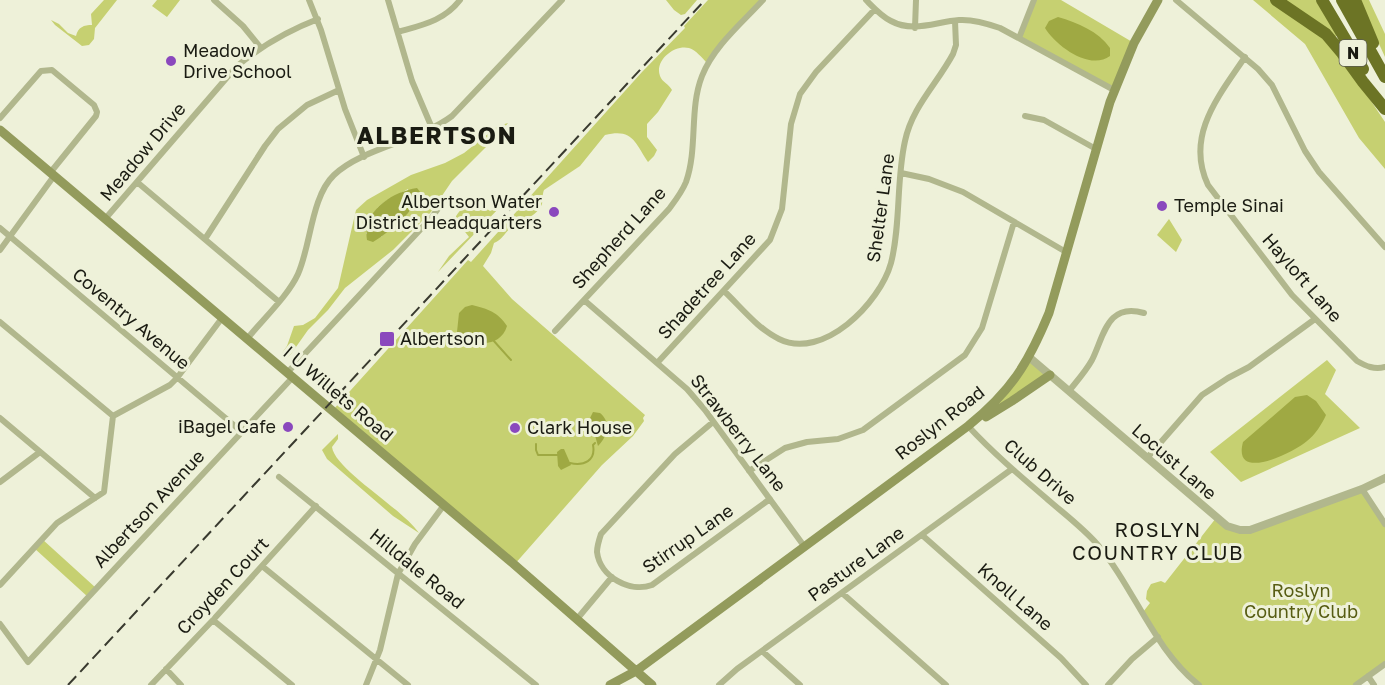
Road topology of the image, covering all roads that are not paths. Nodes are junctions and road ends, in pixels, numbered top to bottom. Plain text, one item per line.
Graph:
1 (214, 0) edge
2 (309, 0) edge
3 (388, 0) edge
4 (460, 0) edge
5 (562, 0) edge
6 (764, 0) edge
7 (866, 0) edge
8 (916, 0) edge
9 (1034, 0) edge
10 (1158, 0) edge
11 (1176, 0) edge
12 (1276, 0) edge
13 (1322, 0) edge
14 (1342, 0) edge
15 (1355, 0) edge
16 (875, 9) junction
17 (318, 20) junction
18 (955, 21) junction
19 (915, 28) junction
20 (398, 32) junction
21 (1019, 38) junction
22 (260, 47) junction
23 (1245, 57) junction
24 (1385, 76) edge
25 (339, 90) junction
26 (1114, 90) junction
27 (1385, 107) edge
28 (1025, 116) dead end
29 (0, 118) edge
30 (432, 128) junction
31 (0, 130) edge
32 (1096, 149) junction
33 (364, 157) junction
34 (901, 173) junction
35 (52, 175) junction
36 (137, 182) junction
37 (446, 200) dead end
38 (105, 219) junction
39 (1014, 222) junction
40 (0, 228) edge
41 (10, 237) junction
42 (205, 240) junction
43 (1385, 248) edge
44 (0, 250) edge
45 (1066, 252) junction
46 (724, 291) junction
47 (584, 300) junction
48 (278, 301) junction
49 (1144, 313) dead end
50 (222, 318) junction
51 (1315, 318) junction
52 (0, 322) edge
53 (555, 331) dead end
54 (247, 339) junction
55 (1029, 357) junction
56 (658, 362) junction
57 (1385, 368) edge
58 (290, 375) junction
59 (1050, 375) junction
60 (177, 378) junction
61 (1069, 391) junction
62 (112, 416) junction
63 (0, 418) edge
64 (713, 422) junction
65 (968, 426) junction
66 (242, 432) junction
67 (40, 452) junction
68 (1147, 458) junction
69 (1012, 469) junction
70 (749, 471) junction
71 (279, 477) dead end
72 (1385, 478) edge
73 (0, 482) edge
74 (1362, 489) junction
75 (95, 498) junction
76 (770, 499) junction
77 (444, 505) junction
78 (316, 507) junction
79 (1385, 524) edge
80 (921, 535) junction
81 (804, 546) junction
82 (262, 566) junction
83 (398, 574) junction
84 (612, 577) junction
85 (0, 585) edge
86 (842, 593) junction
87 (577, 619) junction
88 (213, 620) junction
89 (0, 624) edge
90 (1158, 637) junction
91 (762, 651) junction
92 (376, 659) junction
93 (1385, 664) edge
94 (166, 669) junction
95 (636, 671) junction
96 (1368, 676) junction
97 (151, 685) edge
98 (181, 685) edge
99 (292, 685) edge
100 (366, 685) edge
101 (408, 685) edge
102 (536, 685) edge
103 (610, 685) edge
104 (652, 685) edge
105 (719, 685) edge
106 (800, 685) edge
107 (946, 685) edge
108 (1086, 685) edge
109 (1108, 685) edge
110 (1199, 685) edge
111 (1356, 685) edge
112 (1374, 685) edge

1 - 22 street
2 - 17 street
3 - 20 street
4 - 20 street
5 - 30 street
6 - 47 street, Shepherd Lane
7 - 16 street
8 - 19 street
9 - 21 street
10 - 26 main road, Roslyn Road
11 - 23 street
12 - 27 highway
13 - 27 highway, N
14 - 24 highway, N
15 - 24 highway
16 - 19 street
16 - 46 street, Shadetree Lane
17 - 22 street, Meadow Drive
17 - 25 street
18 - 19 street
18 - 21 street
18 - 34 street, Shelter Lane
20 - 30 street
21 - 26 street
22 - 36 street, Meadow Drive
23 - 43 street
23 - 51 street, Hayloft Lane
25 - 33 street
25 - 42 street
26 - 32 main road, Roslyn Road
28 - 32 street
29 - 35 street
30 - 33 street
31 - 35 main road, I U Willets Road
32 - 45 main road, Roslyn Road
33 - 48 street
34 - 39 street
34 - 46 street, Shelter Lane
35 - 38 main road, I U Willets Road
35 - 41 street
36 - 38 street, Meadow Drive
36 - 42 street
37 - 58 street, Albertson Avenue
38 - 50 main road, I U Willets Road
39 - 45 street
39 - 70 street
40 - 41 street, Coventry Avenue
41 - 44 street
41 - 60 street, Coventry Avenue
42 - 48 street
45 - 55 main road, Roslyn Road
46 - 56 street, Shadetree Lane
47 - 53 street, Shepherd Lane
47 - 56 street, Strawberry Lane
48 - 54 street
49 - 61 street
50 - 54 main road, I U Willets Road
50 - 60 street
51 - 57 street, Hayloft Lane
51 - 68 street
52 - 62 street
54 - 58 main road, I U Willets Road
55 - 59 street, Locust Lane
55 - 65 main road, Roslyn Road
56 - 64 street, Strawberry Lane
58 - 66 street, Albertson Avenue
58 - 77 main road, I U Willets Road
59 - 61 street, Locust Lane
59 - 65 main road
60 - 62 street
60 - 66 street, Coventry Avenue
61 - 68 street, Locust Lane
62 - 75 street
63 - 67 street
64 - 70 street, Strawberry Lane
64 - 84 street
65 - 69 street, Club Drive
65 - 81 main road, Roslyn Road
66 - 89 street, Albertson Avenue
67 - 73 street
67 - 75 street
68 - 74 street, Locust Lane
69 - 80 street, Pasture Lane
69 - 90 street, Club Drive
70 - 76 street, Strawberry Lane
71 - 78 street, Hilldale Road
72 - 74 street, Locust Lane
74 - 79 street
75 - 85 street
76 - 81 street, Strawberry Lane
76 - 84 street, Stirrup Lane
77 - 83 street
77 - 87 main road, I U Willets Road
78 - 82 street, Croyden Court
78 - 83 street, Hilldale Road
80 - 86 street, Pasture Lane
80 - 108 street, Knoll Lane
81 - 95 main road, Roslyn Road
82 - 88 street, Croyden Court
82 - 92 street
83 - 92 street
83 - 102 street, Hilldale Road
84 - 87 street
86 - 91 street, Pasture Lane
86 - 107 street
87 - 95 main road, I U Willets Road
88 - 94 street, Croyden Court
88 - 99 street
90 - 109 street
90 - 110 street, Club Drive
91 - 105 street, Pasture Lane
91 - 106 street
92 - 100 street
92 - 101 street
93 - 96 street
94 - 97 street, Croyden Court
94 - 98 street
95 - 103 main road, Roslyn Road
95 - 104 main road, I U Willets Road
96 - 111 street
96 - 112 street

